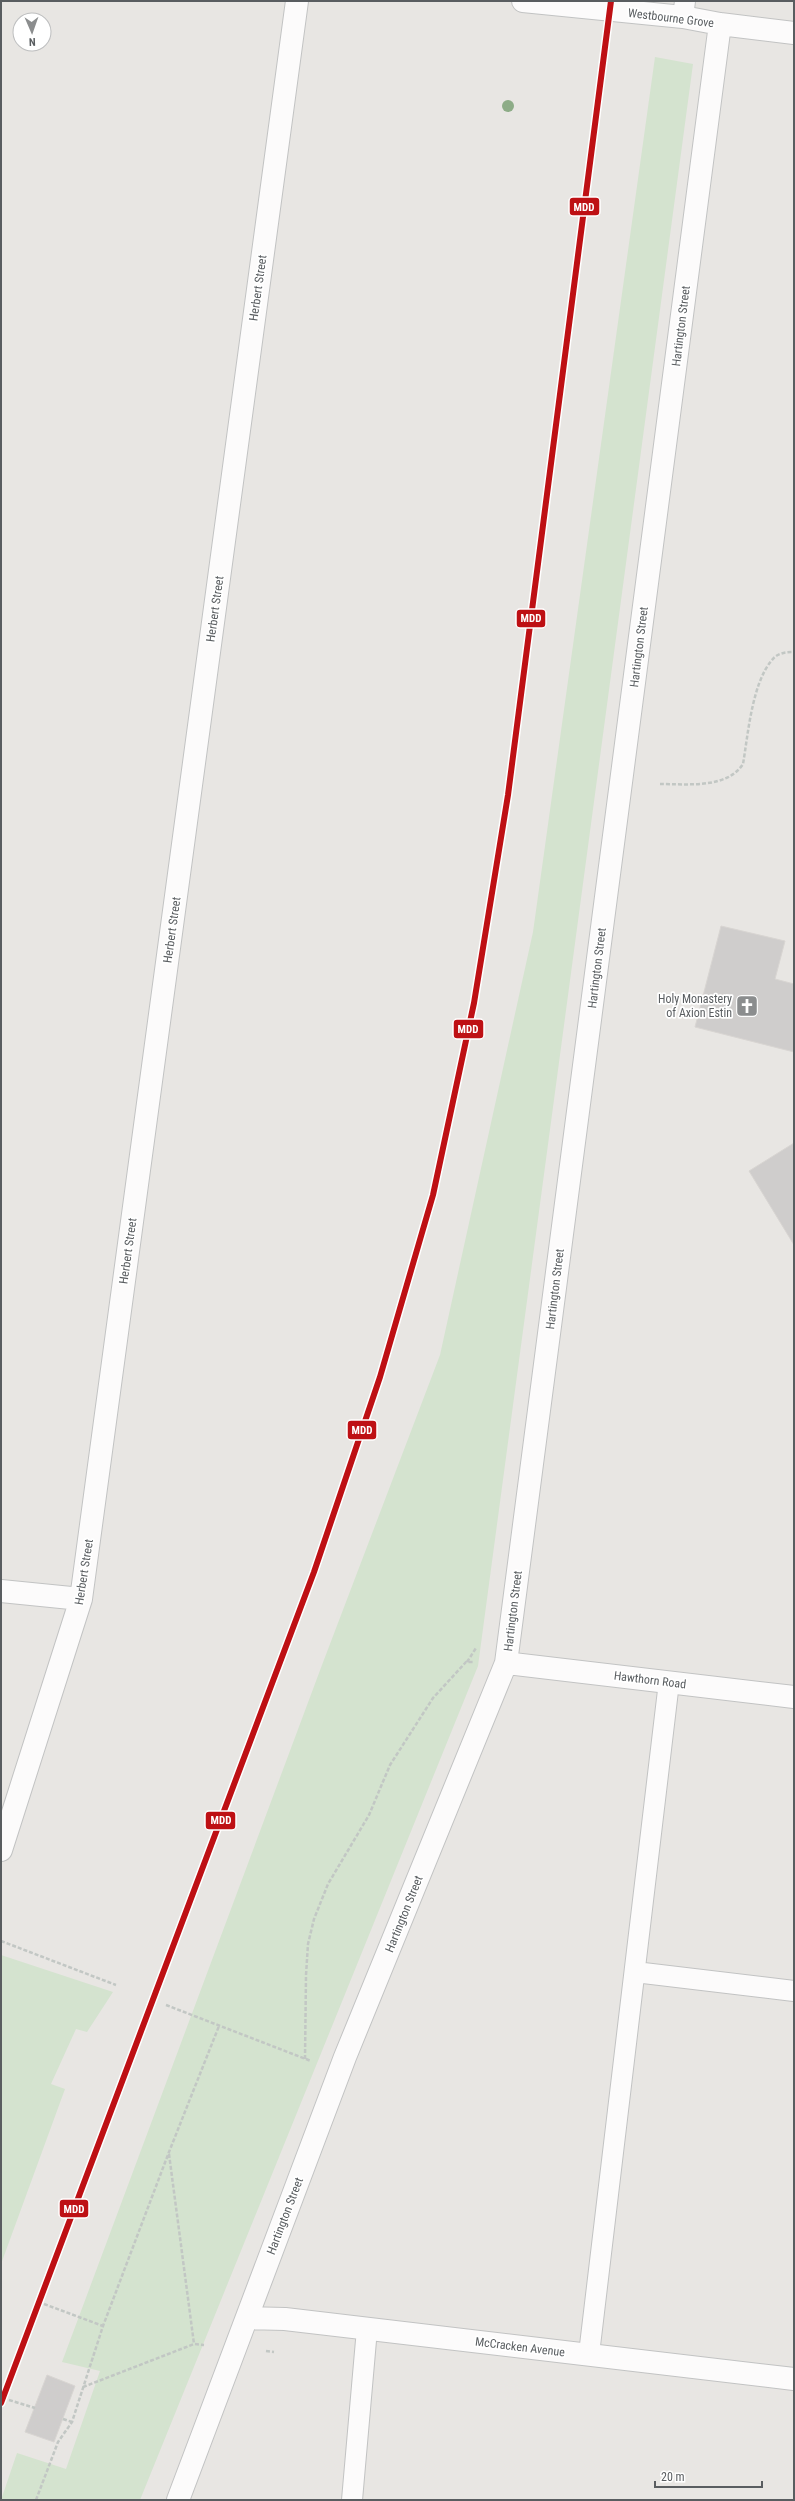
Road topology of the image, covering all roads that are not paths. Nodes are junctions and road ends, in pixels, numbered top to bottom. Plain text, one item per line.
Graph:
1 (297, 1) edge
2 (523, 1) edge
3 (684, 9) edge
4 (720, 24) junction
5 (794, 32) edge
6 (1, 1591) edge
7 (81, 1599) junction
8 (506, 1663) junction
9 (669, 1682) junction
10 (794, 1697) edge
11 (1, 1850) edge
12 (635, 1972) junction
13 (794, 1991) edge
14 (247, 2318) junction
15 (368, 2329) junction
16 (589, 2354) junction
17 (794, 2379) edge
18 (178, 2500) edge
19 (352, 2500) edge

1 - 7 street, Herbert Street
2 - 3 street, Westbourne Grove
3 - 4 street, Westbourne Grove
4 - 5 street, Westbourne Grove
4 - 8 street, Hartington Street
6 - 7 street
7 - 11 street, Herbert Street
8 - 9 street, Hawthorn Road
8 - 14 street, Hartington Street
9 - 10 street, Hawthorn Road
9 - 12 lane
12 - 13 lane
12 - 16 lane
14 - 15 street, McCracken Avenue
14 - 18 street, Hartington Street
15 - 16 street, McCracken Avenue
15 - 19 lane
16 - 17 street, McCracken Avenue

